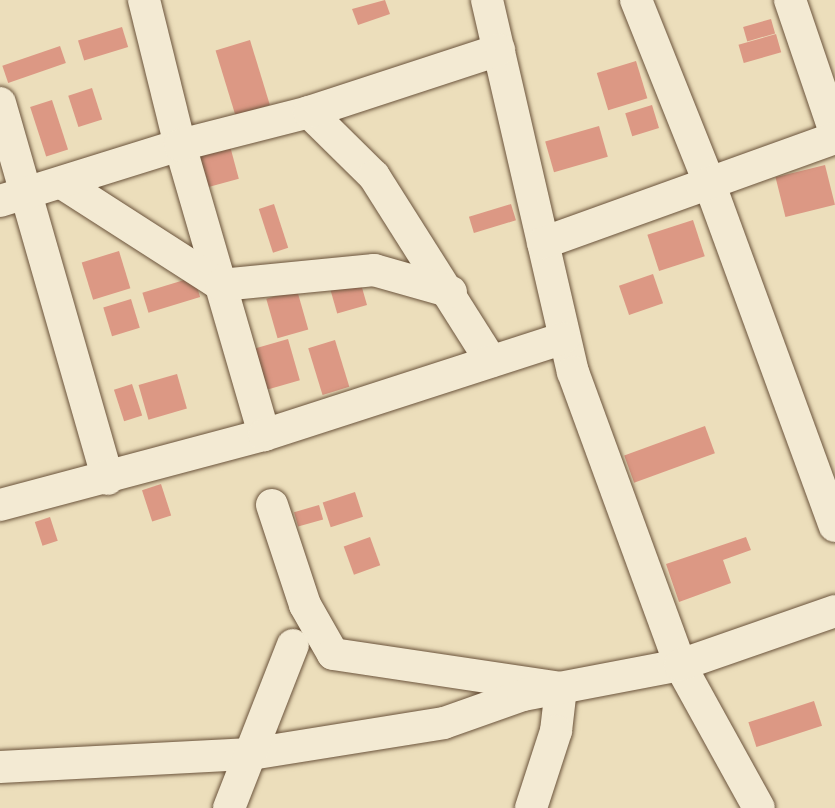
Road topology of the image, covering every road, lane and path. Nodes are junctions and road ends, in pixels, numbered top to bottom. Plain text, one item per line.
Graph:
1 (144, 0) edge
2 (487, 0) edge
3 (636, 0) edge
4 (790, 0) edge
5 (499, 50) junction
6 (0, 103) edge
7 (309, 112) junction
8 (835, 132) edge
9 (835, 138) edge
10 (180, 145) junction
11 (62, 183) junction
12 (710, 185) junction
13 (13, 198) edge
14 (543, 243) junction
15 (221, 285) junction
16 (451, 292) junction
17 (564, 338) junction
18 (491, 361) junction
19 (264, 435) junction
20 (108, 479) junction
21 (0, 505) edge
22 (272, 505) dead end
23 (835, 526) edge
24 (835, 611) edge
25 (293, 645) dead end
26 (680, 666) junction
27 (561, 688) junction
28 (250, 754) junction
29 (0, 767) edge
30 (229, 808) edge
31 (531, 808) edge
32 (759, 808) edge

1 - 10 street
2 - 5 street
3 - 12 street
4 - 8 street
5 - 7 street
5 - 14 street
6 - 13 street
7 - 10 street
7 - 16 street
9 - 12 street
10 - 11 street
10 - 15 street
11 - 13 street
11 - 15 street
12 - 14 street
12 - 23 street
13 - 20 street
14 - 17 street
15 - 16 street
15 - 19 street
16 - 18 street
17 - 18 street
17 - 26 street
18 - 19 street
19 - 20 street
20 - 21 street
22 - 27 street
24 - 26 street
25 - 28 street
26 - 27 street
26 - 32 street
27 - 28 street
27 - 31 street
28 - 29 street
28 - 30 street

